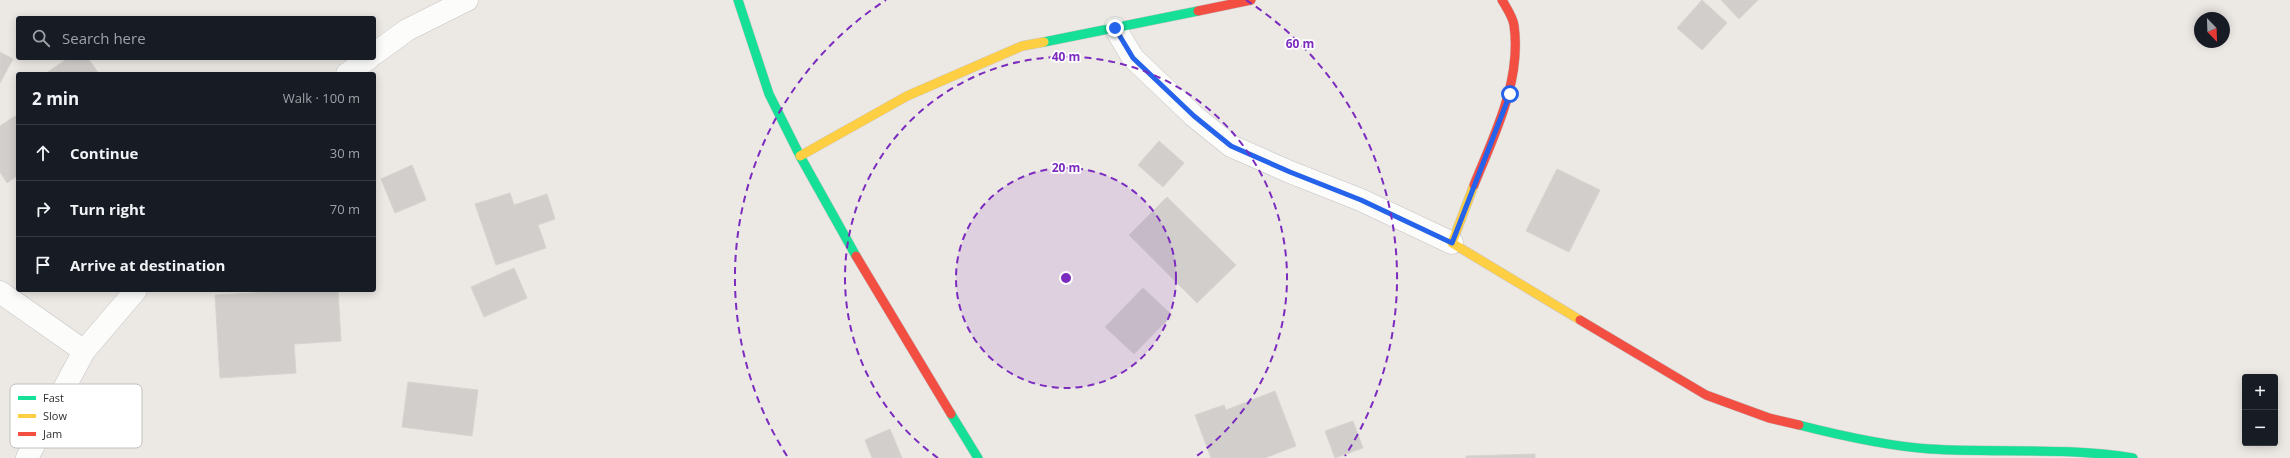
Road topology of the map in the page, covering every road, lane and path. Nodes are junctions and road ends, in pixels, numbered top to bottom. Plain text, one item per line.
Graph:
1 (467, 0) edge
2 (738, 0) edge
3 (1251, 0) edge
4 (1502, 0) edge
5 (1115, 28) junction
6 (376, 53) edge
7 (366, 60) edge
8 (350, 72) edge
9 (800, 156) junction
10 (1452, 243) junction
11 (0, 292) edge
12 (134, 292) edge
13 (84, 351) junction
14 (66, 384) edge
15 (32, 448) edge
16 (27, 458) edge
17 (978, 458) edge
18 (2133, 458) edge

1 - 6 street
2 - 9 street
3 - 5 street
4 - 10 street
5 - 9 street
5 - 10 street
7 - 8 street
9 - 17 street
10 - 18 street
11 - 13 street
12 - 13 street
13 - 14 street
15 - 16 street

